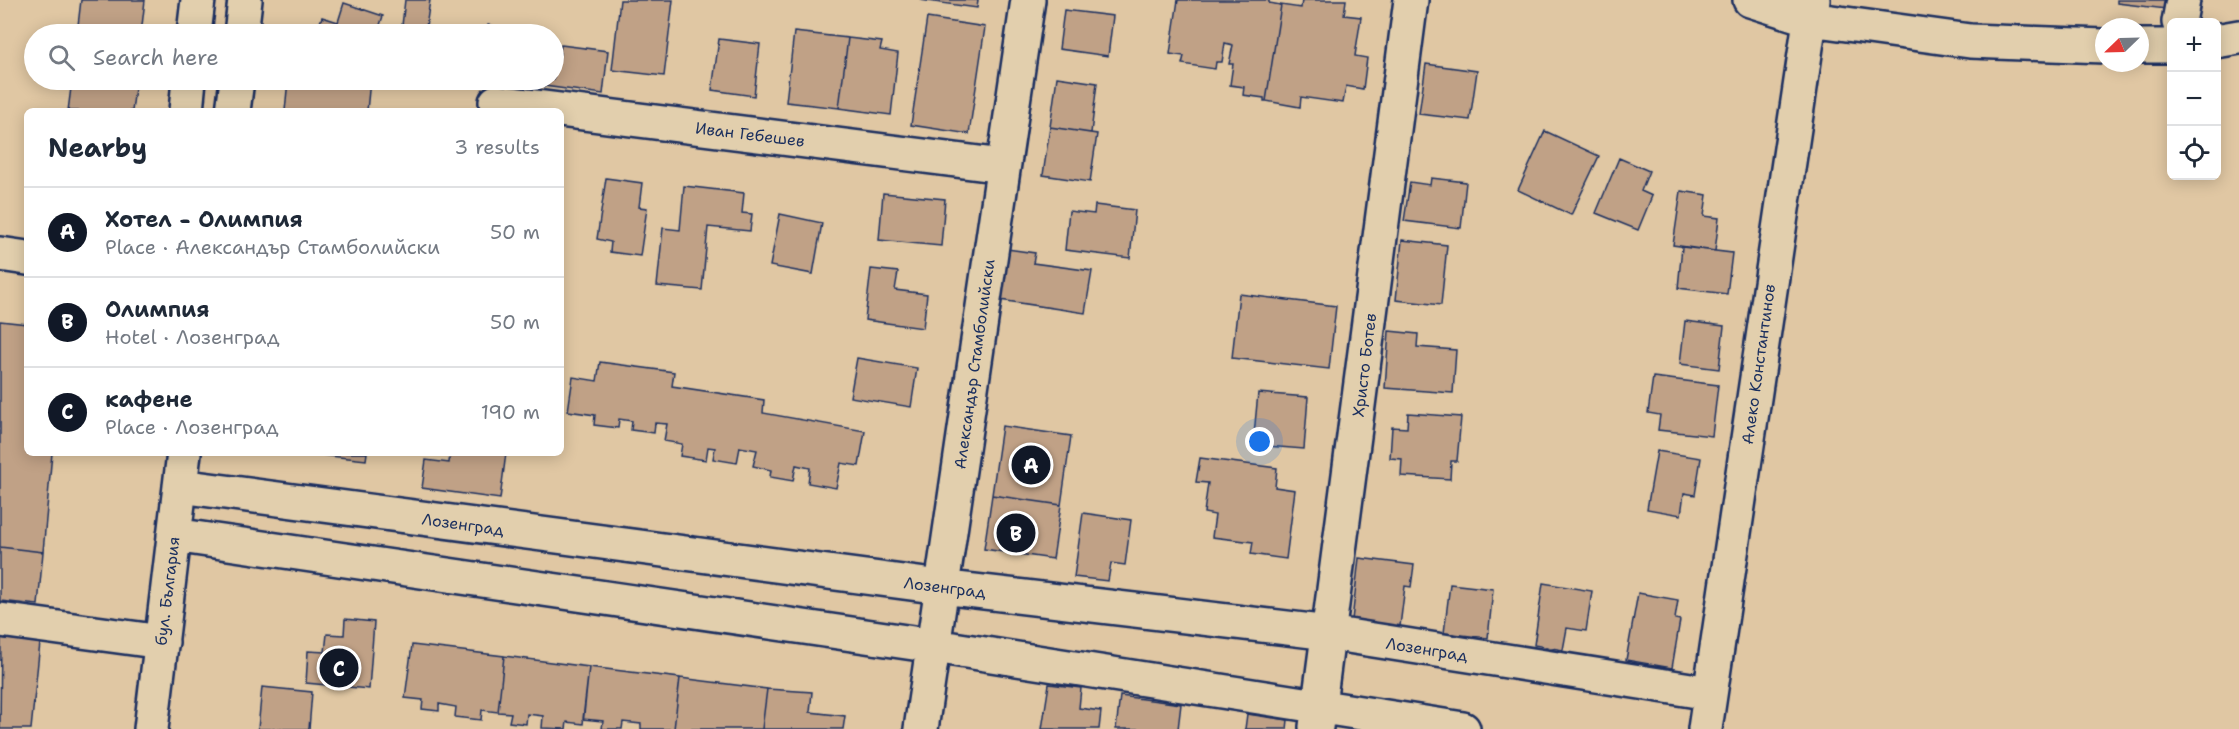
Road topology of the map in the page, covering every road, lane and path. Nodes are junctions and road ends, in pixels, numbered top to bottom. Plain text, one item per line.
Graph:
1 (198, 0) edge
2 (245, 0) edge
3 (1028, 0) edge
4 (1411, 0) edge
5 (1750, 0) edge
6 (2183, 0) edge
7 (1811, 9) edge
8 (2181, 18) edge
9 (195, 24) edge
10 (243, 24) edge
11 (2239, 38) edge
12 (2221, 40) edge
13 (2095, 46) edge
14 (2149, 46) edge
15 (2167, 46) edge
16 (188, 90) edge
17 (236, 90) edge
18 (496, 102) dead end
19 (186, 108) edge
20 (233, 108) edge
21 (544, 108) edge
22 (564, 111) edge
23 (1003, 166) junction
24 (0, 254) edge
25 (24, 258) edge
26 (184, 456) edge
27 (180, 486) junction
28 (174, 535) junction
29 (941, 587) junction
30 (0, 620) edge
31 (1329, 633) junction
32 (162, 642) junction
33 (934, 646) junction
34 (1710, 693) junction
35 (1318, 718) edge
36 (151, 729) edge
37 (921, 729) edge
38 (1463, 729) edge
39 (1705, 729) edge

1 - 9 street
2 - 10 street
3 - 23 street, Александър Стамболийски
4 - 31 street, Христо Ботев
5 - 7 street
6 - 8 street
7 - 13 street
7 - 34 street, Алеко Константинов
11 - 12 street
14 - 15 street
16 - 19 street
17 - 20 street
18 - 21 street, Иван Гебешев
22 - 23 street, Иван Гебешев
23 - 29 street, Александър Стамболийски
24 - 25 street
26 - 27 street, бул. България
27 - 28 street, бул. България
27 - 29 street, Лозенград
28 - 32 street, бул. България
28 - 33 street
29 - 31 street, Лозенград
29 - 33 street, Александър Стамболийски
30 - 32 street
31 - 34 street, Лозенград
31 - 35 street, Христо Ботев
32 - 36 street, бул. България
33 - 35 street
33 - 37 street, Александър Стамболийски
34 - 39 street, Алеко Константинов
35 - 38 street

